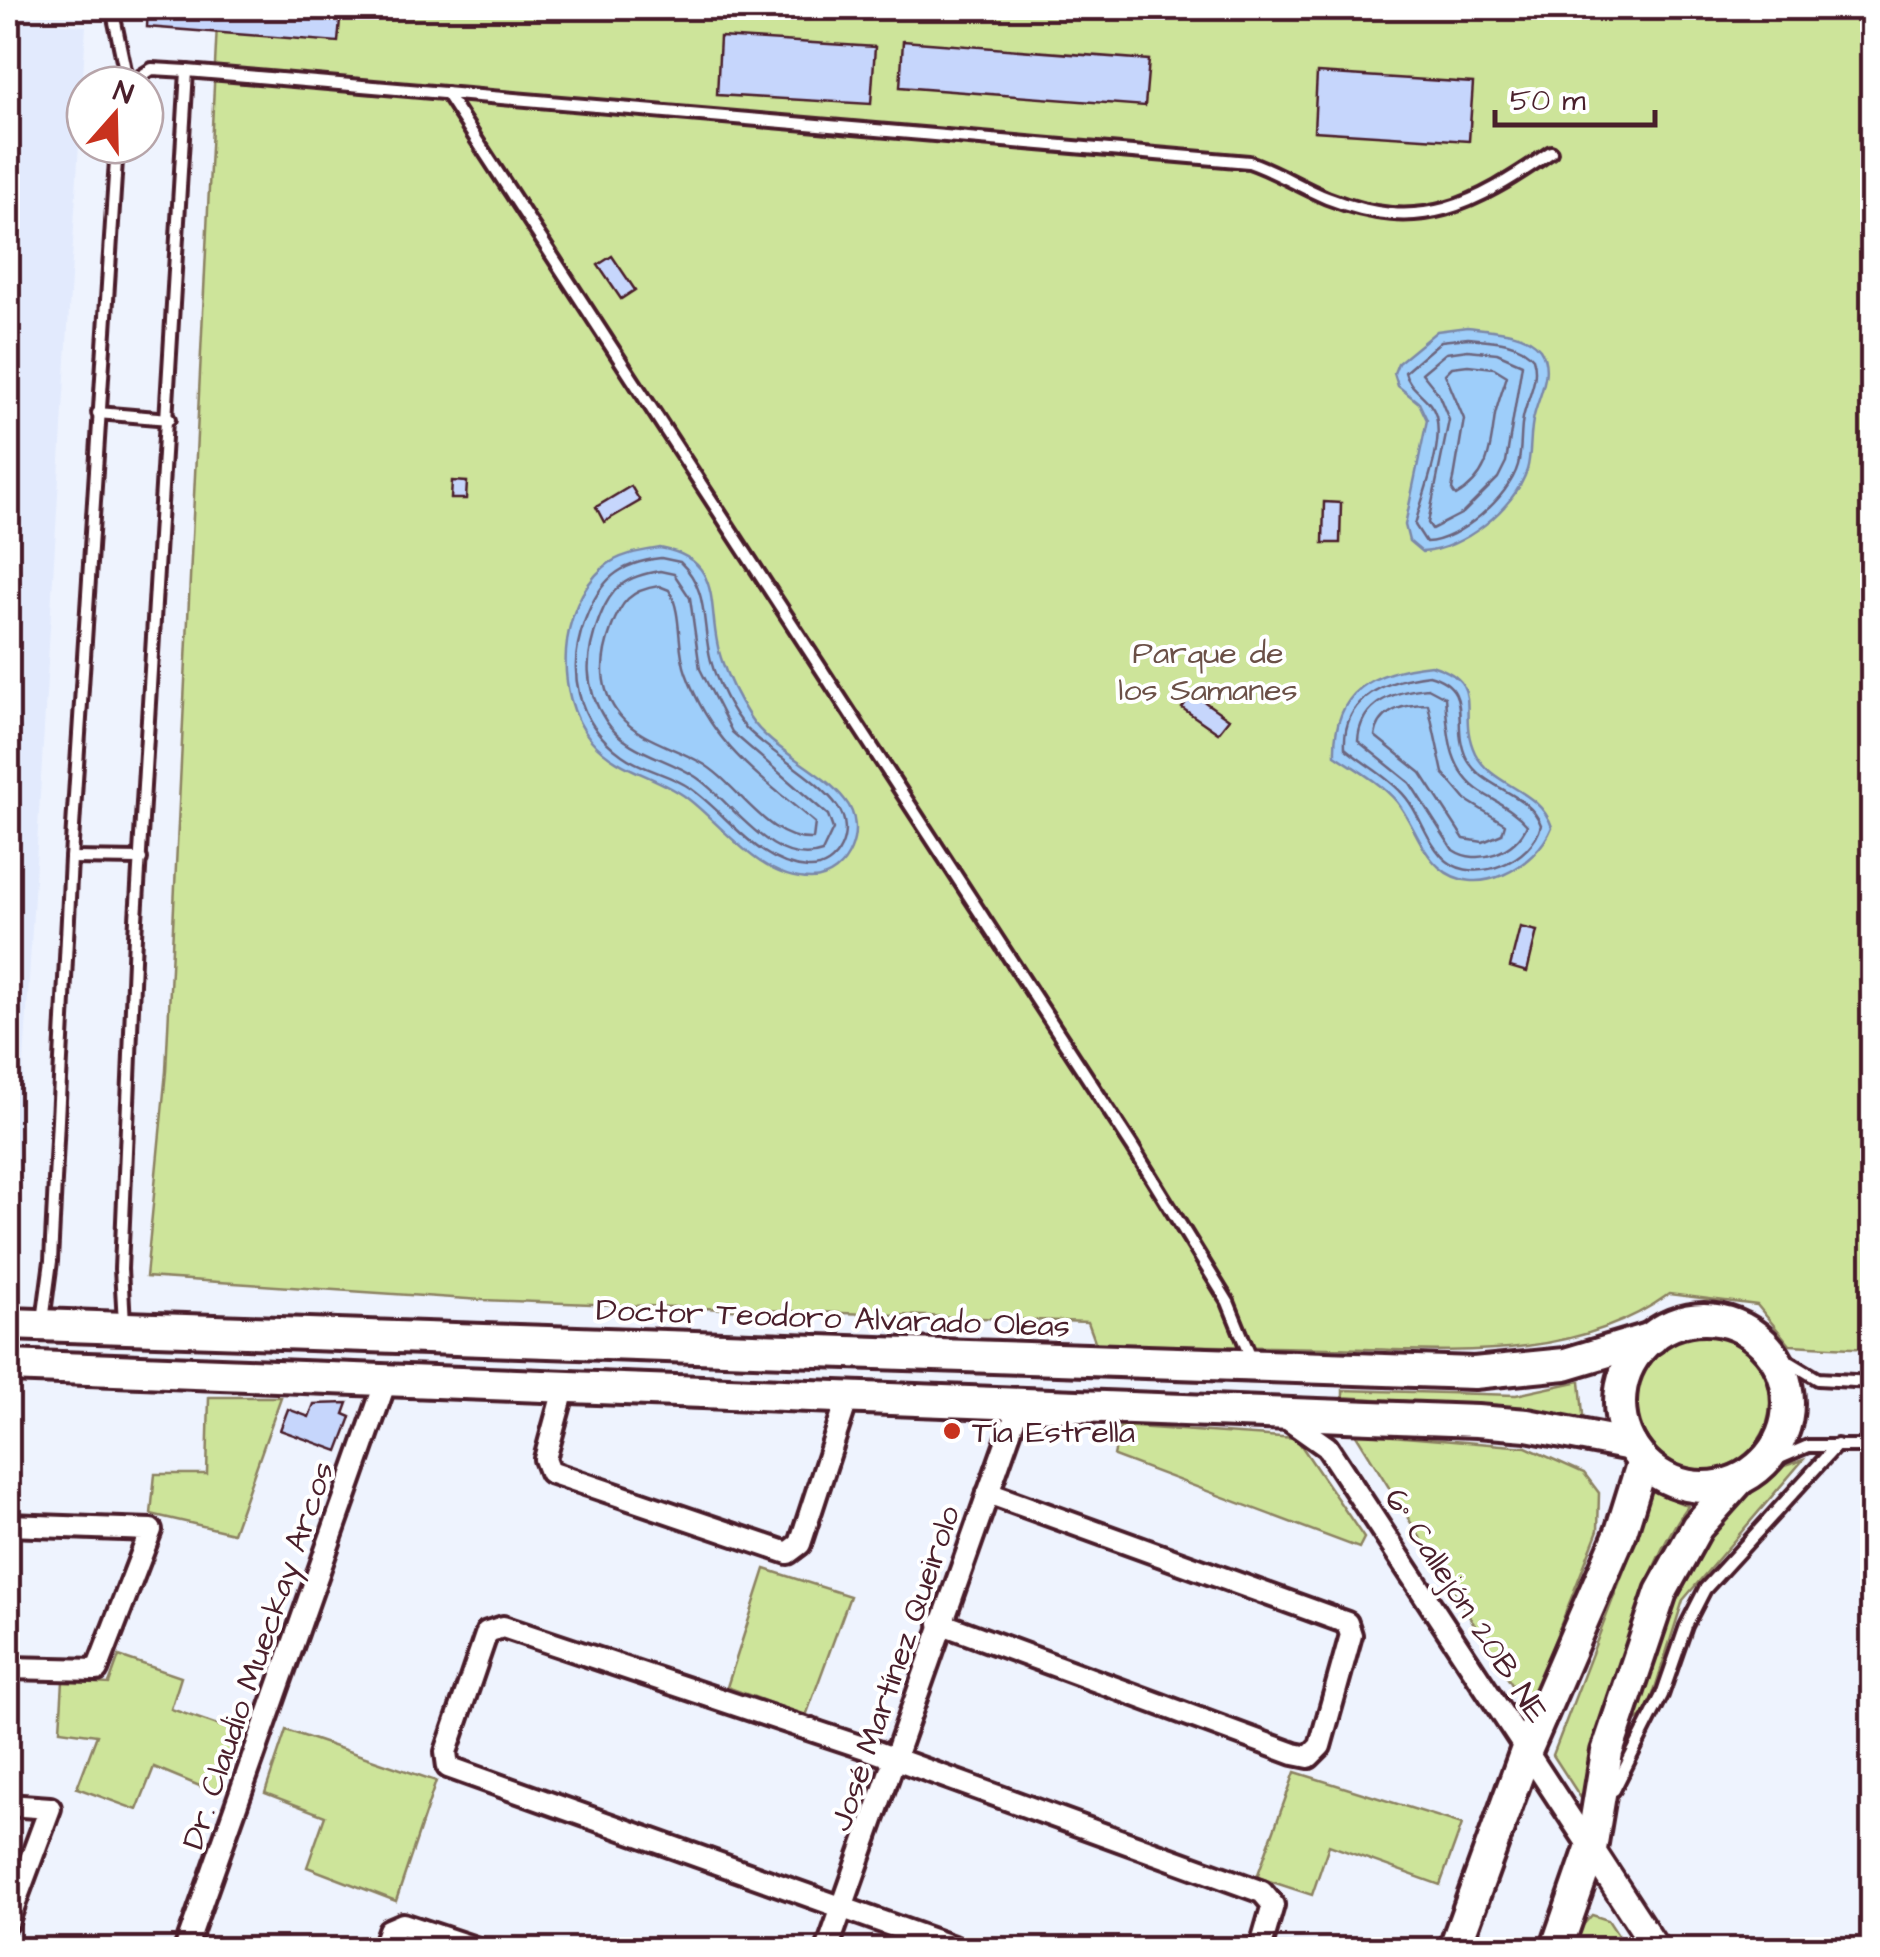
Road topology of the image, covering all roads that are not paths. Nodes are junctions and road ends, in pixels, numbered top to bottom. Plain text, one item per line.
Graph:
1 (112, 8) edge
2 (124, 65) edge
3 (165, 69) edge
4 (187, 70) junction
5 (446, 92) junction
6 (1551, 152) dead end
7 (116, 165) edge
8 (98, 413) junction
9 (168, 419) junction
10 (71, 858) junction
11 (141, 859) junction
12 (8, 1324) edge
13 (42, 1326) junction
14 (124, 1329) junction
15 (1652, 1338) junction
16 (1768, 1349) junction
17 (8, 1366) edge
18 (1254, 1366) junction
19 (386, 1381) junction
20 (1872, 1382) edge
21 (564, 1388) junction
22 (847, 1400) junction
23 (1019, 1406) junction
24 (1274, 1414) junction
25 (1586, 1438) junction
26 (1836, 1445) junction
27 (1872, 1446) edge
28 (1637, 1453) junction
29 (1750, 1473) junction
30 (988, 1493) junction
31 (1634, 1495) junction
32 (8, 1524) edge
33 (940, 1624) junction
34 (8, 1668) edge
35 (1526, 1751) junction
36 (894, 1759) junction
37 (8, 1805) edge
38 (1593, 1843) junction
39 (842, 1907) junction
40 (8, 1921) edge
41 (186, 1950) edge
42 (382, 1950) edge
43 (481, 1950) edge
44 (827, 1950) edge
45 (961, 1950) edge
46 (1260, 1950) edge
47 (1454, 1950) edge
48 (1556, 1950) edge
49 (1657, 1950) edge

1 - 2 lane
3 - 4 lane
4 - 5 lane
4 - 9 lane
5 - 6 lane
5 - 18 lane
7 - 8 lane
8 - 9 lane
8 - 10 lane
9 - 11 lane
10 - 11 lane
10 - 13 lane
11 - 14 lane
12 - 13 main road, Doctor Teodoro Alvarado Oleas
13 - 14 main road, Doctor Teodoro Alvarado Oleas
14 - 18 main road, Doctor Teodoro Alvarado Oleas
15 - 16 main road
15 - 18 main road, Doctor Teodoro Alvarado Oleas
15 - 28 main road
16 - 20 lane
16 - 29 main road
17 - 19 main road
19 - 21 main road
19 - 41 street, Dr. Claudio Mueckay Arcos
21 - 22 main road
21 - 22 street
22 - 23 main road
23 - 24 main road
23 - 30 street, José Martínez Queirolo
24 - 25 main road
24 - 35 street, 6° Callejón 20B NE
25 - 28 main road
25 - 31 main road
26 - 27 lane
26 - 29 lane
26 - 38 lane
28 - 29 main road
28 - 31 main road
29 - 38 main road
30 - 33 street, José Martínez Queirolo
30 - 33 street
31 - 35 main road
32 - 34 street
33 - 36 street, José Martínez Queirolo
35 - 38 street, 6° Callejón 20B NE
35 - 47 main road
36 - 39 street, José Martínez Queirolo
36 - 39 street
36 - 46 street
37 - 40 street
38 - 48 main road
38 - 49 street
39 - 44 street, José Martínez Queirolo
39 - 45 street
42 - 43 street

